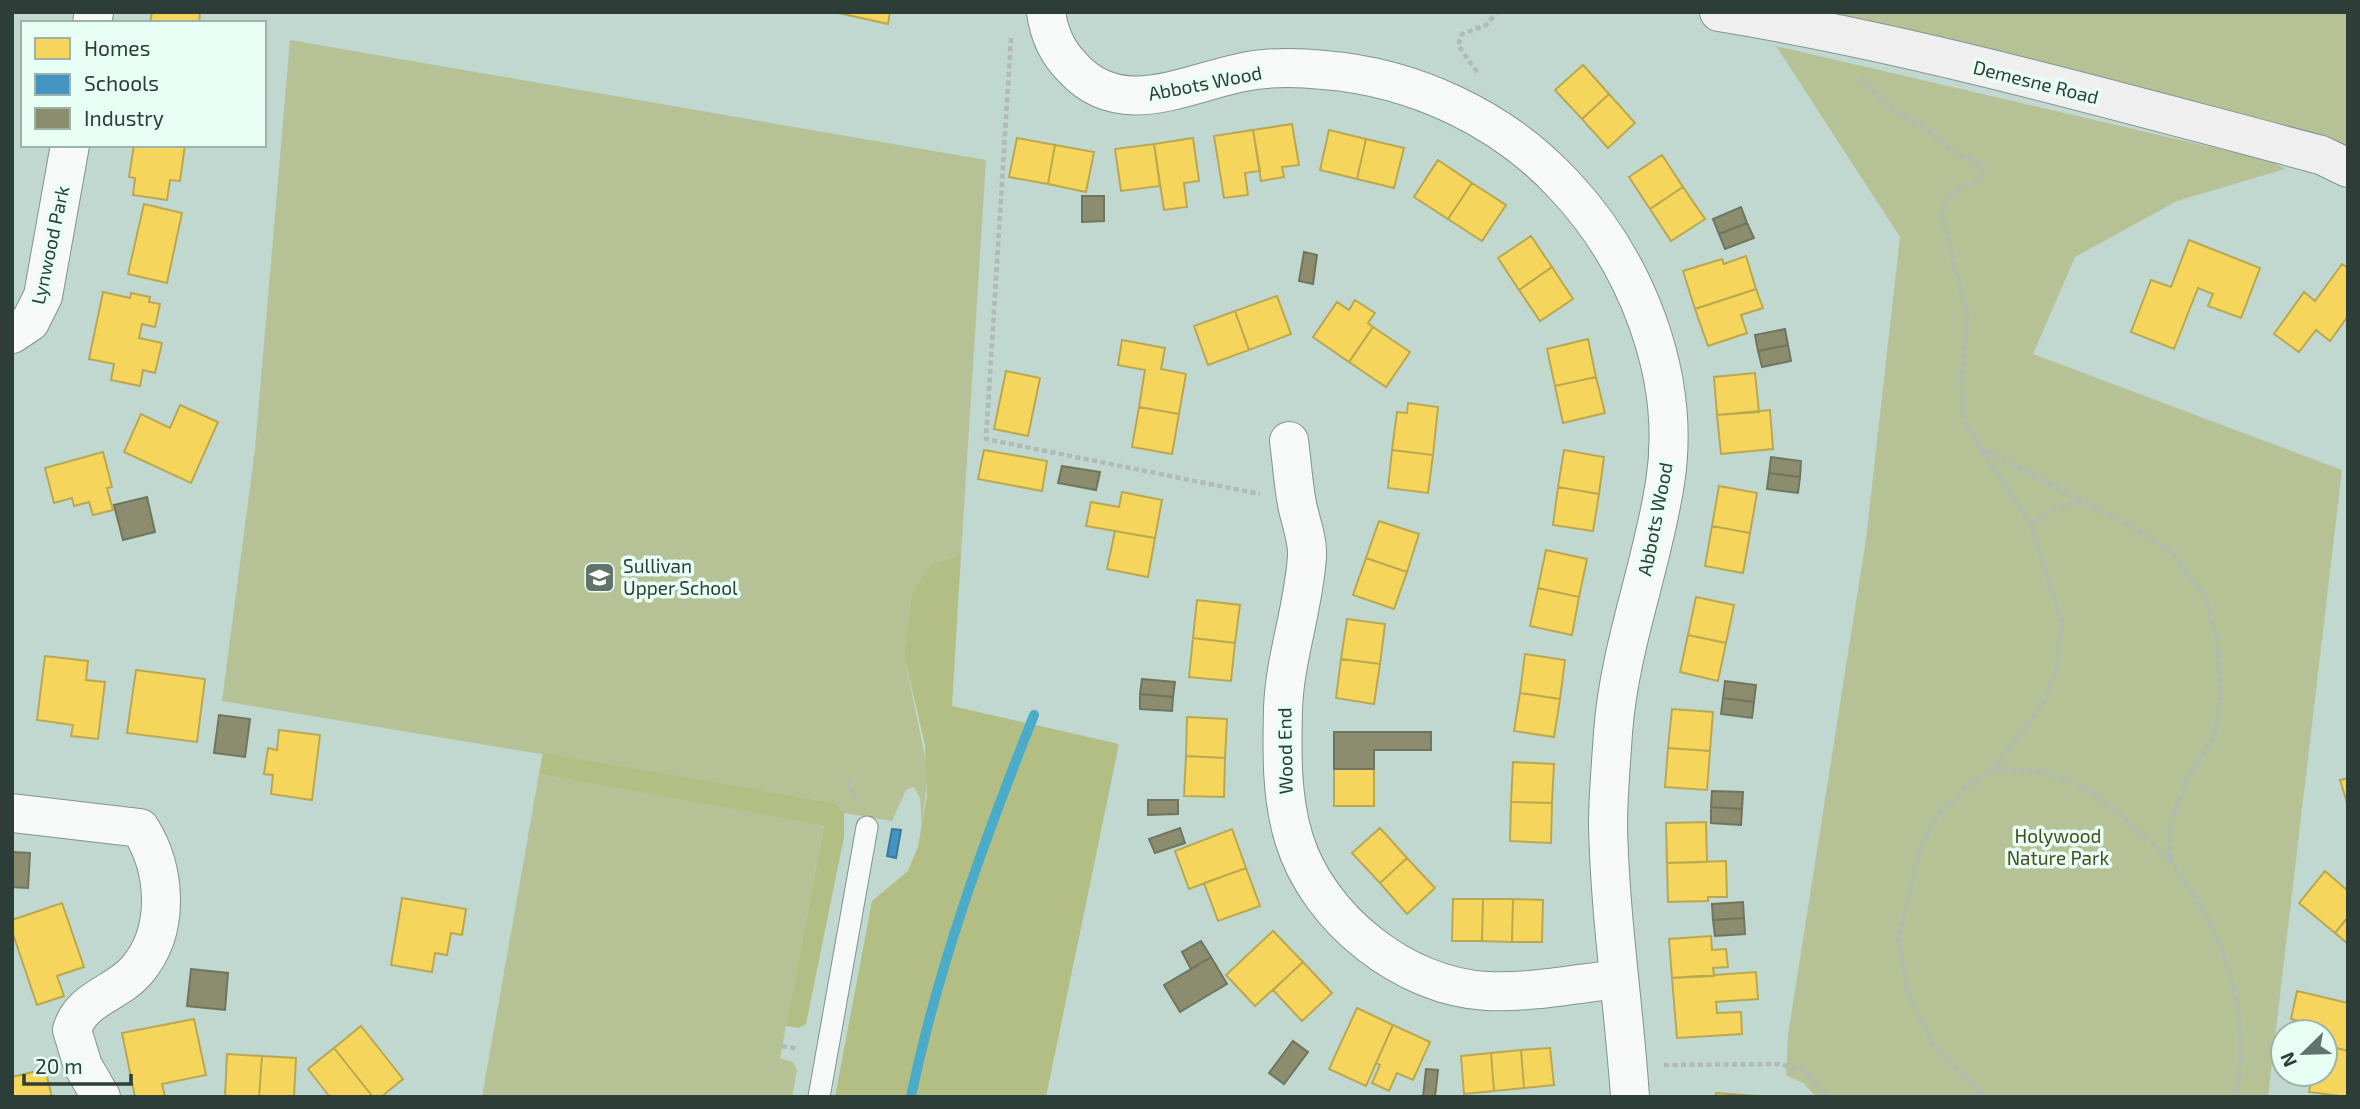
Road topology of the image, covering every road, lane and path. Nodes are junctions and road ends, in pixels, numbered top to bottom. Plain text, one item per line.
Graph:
1 (1497, 12) edge
2 (1720, 12) edge
3 (1029, 19) edge
4 (1849, 38) junction
5 (1480, 118) junction
6 (70, 147) edge
7 (2348, 168) edge
8 (12, 334) edge
9 (1289, 441) dead end
10 (1979, 447) junction
11 (2082, 500) junction
12 (1296, 502) junction
13 (2031, 525) junction
14 (1994, 768) junction
15 (12, 813) edge
16 (867, 827) dead end
17 (2170, 860) junction
18 (1618, 979) junction
19 (1629, 1081) edge
20 (101, 1097) edge
21 (819, 1097) edge
22 (1827, 1097) edge
23 (1984, 1097) edge
24 (2234, 1097) edge

1 - 5 path
2 - 4 street, Demesne Road
3 - 5 street, Abbots Wood
3 - 12 path
4 - 7 street, Demesne Road
4 - 10 path
5 - 18 street, Abbots Wood
6 - 8 street, Lynwood Park
9 - 12 street, Wood End
10 - 11 path
10 - 13 path
11 - 13 path
11 - 17 path
12 - 18 street, Wood End
13 - 14 path
14 - 17 path
14 - 23 path
15 - 20 street
16 - 21 lane
17 - 24 path
18 - 19 street, Abbots Wood
19 - 22 path

